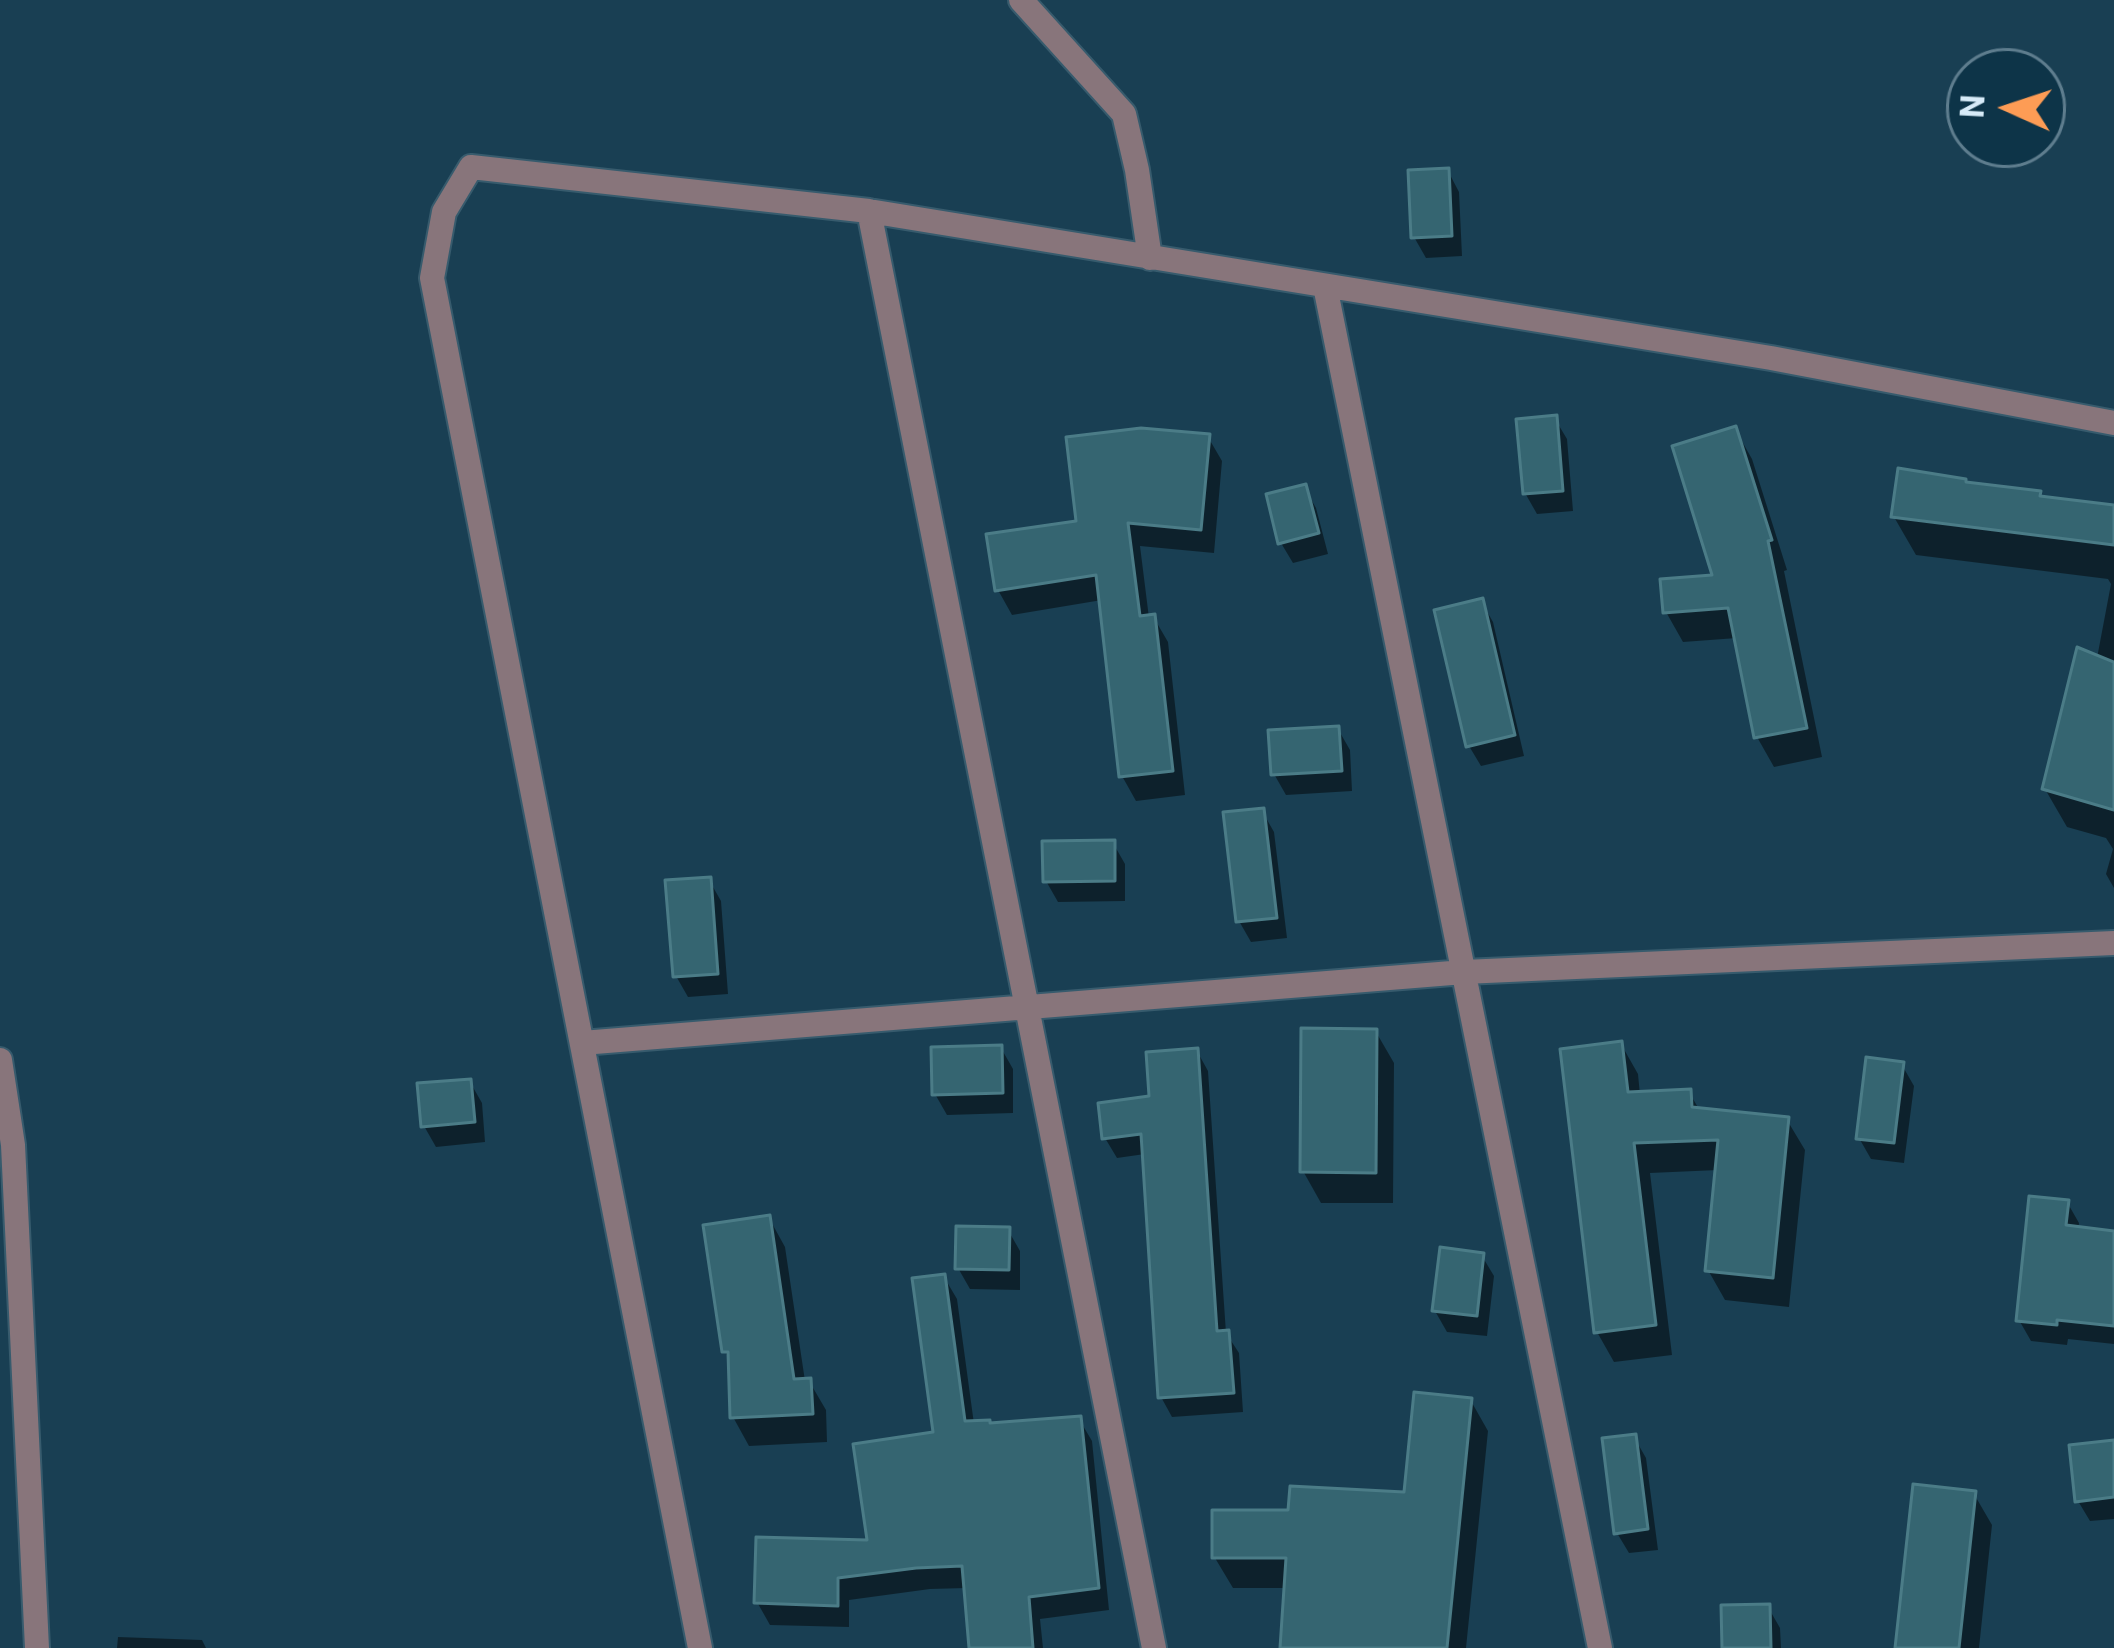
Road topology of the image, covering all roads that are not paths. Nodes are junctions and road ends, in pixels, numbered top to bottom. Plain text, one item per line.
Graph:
1 (1021, 0) edge
2 (868, 211) junction
3 (1150, 258) junction
4 (1325, 286) junction
5 (2114, 423) edge
6 (2114, 944) edge
7 (1464, 971) junction
8 (1026, 1007) junction
9 (582, 1043) junction
10 (0, 1060) edge
11 (37, 1648) edge
12 (700, 1648) edge
13 (1154, 1648) edge
14 (1600, 1648) edge

1 - 3 street
2 - 3 street
2 - 8 street
2 - 9 street
3 - 4 street
4 - 5 street
4 - 7 street
6 - 7 street
7 - 8 street
7 - 14 street
8 - 9 street
8 - 13 street
9 - 12 street
10 - 11 street

